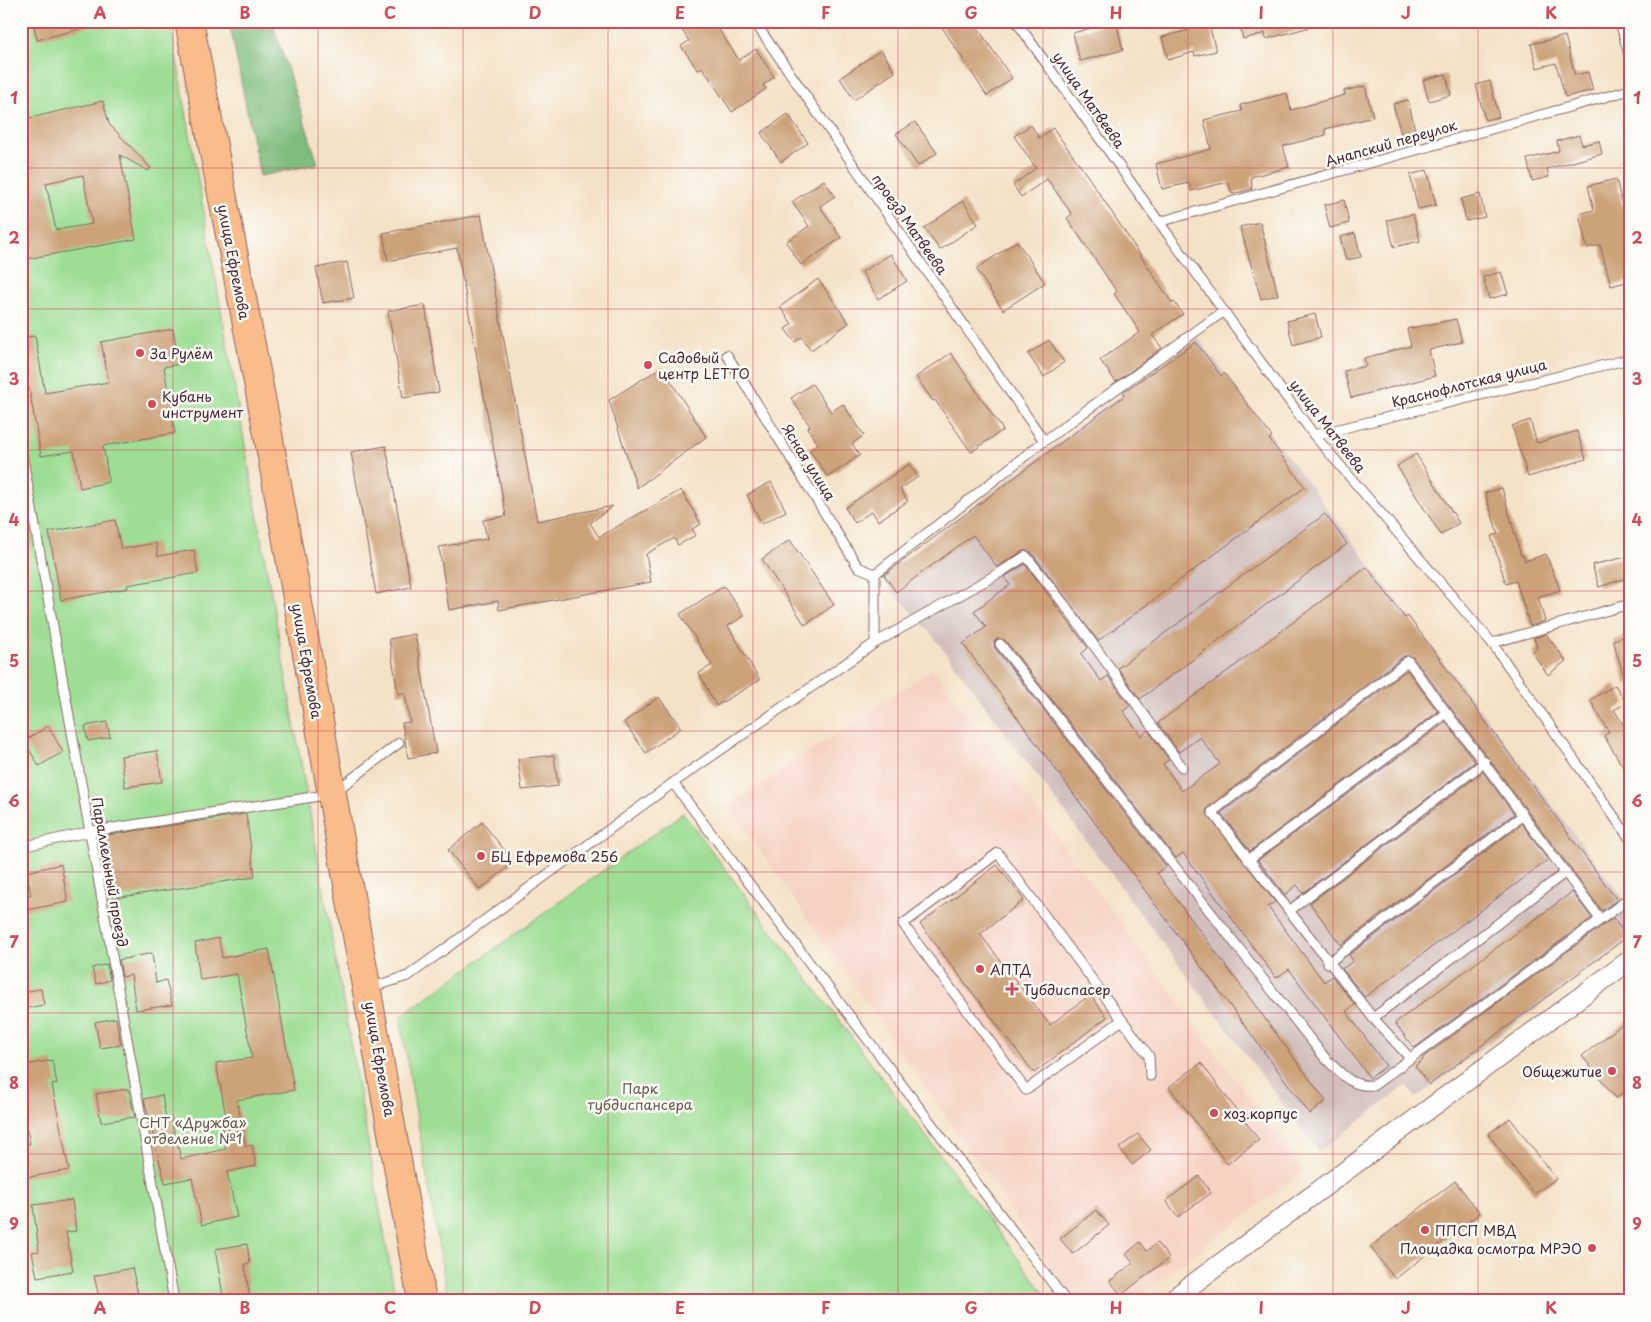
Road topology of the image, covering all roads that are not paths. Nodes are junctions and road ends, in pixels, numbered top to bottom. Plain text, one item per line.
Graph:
1 (188, 21) edge
2 (754, 21) edge
3 (1016, 21) edge
4 (1620, 21) edge
5 (1630, 59) edge
6 (1630, 90) edge
7 (1159, 222) junction
8 (1224, 311) junction
9 (727, 355) dead end
10 (1630, 359) edge
11 (1314, 435) junction
12 (1044, 441) junction
13 (21, 448) edge
14 (875, 574) junction
15 (1630, 604) edge
16 (1492, 642) junction
17 (875, 643) junction
18 (1000, 644) dead end
19 (1447, 713) junction
20 (399, 743) dead end
21 (1485, 762) junction
22 (1182, 767) dead end
23 (674, 783) junction
24 (332, 794) junction
25 (1523, 815) junction
26 (88, 832) junction
27 (1630, 839) edge
28 (21, 847) edge
29 (1248, 860) junction
30 (1566, 872) junction
31 (1630, 898) edge
32 (1289, 911) junction
33 (1600, 919) junction
34 (1630, 960) edge
35 (1328, 963) junction
36 (367, 989) junction
37 (1373, 1018) junction
38 (1122, 1020) junction
39 (1410, 1058) junction
40 (1150, 1076) dead end
41 (174, 1301) edge
42 (422, 1301) edge
43 (1066, 1301) edge
44 (1170, 1301) edge

1 - 24 main road, улица Ефремова
2 - 12 lane, проезд Матвеева
3 - 7 lane, улица Матвеева
4 - 5 lane
6 - 7 lane, Анапский переулок
7 - 8 lane, улица Матвеева
8 - 11 lane, улица Матвеева
8 - 12 lane
9 - 14 lane, Ясная улица
10 - 11 lane, Краснофлотская улица
11 - 16 lane, улица Матвеева
12 - 14 lane
13 - 26 lane, Параллельный проезд
14 - 17 lane
15 - 16 lane
16 - 27 lane, улица Матвеева
17 - 22 lane
17 - 23 lane
18 - 39 lane
19 - 21 lane
19 - 29 lane
19 - 29 lane
20 - 24 lane
21 - 25 lane
21 - 32 lane
23 - 36 lane
23 - 43 lane
24 - 26 lane
24 - 36 main road, улица Ефремова
25 - 30 lane
25 - 35 lane
26 - 28 lane
26 - 41 lane, Параллельный проезд
29 - 32 lane
30 - 33 lane
30 - 37 lane
31 - 33 lane
32 - 35 lane
33 - 39 lane
34 - 44 street
35 - 37 lane
36 - 42 main road, улица Ефремова
37 - 39 lane
38 - 38 lane
38 - 40 lane

